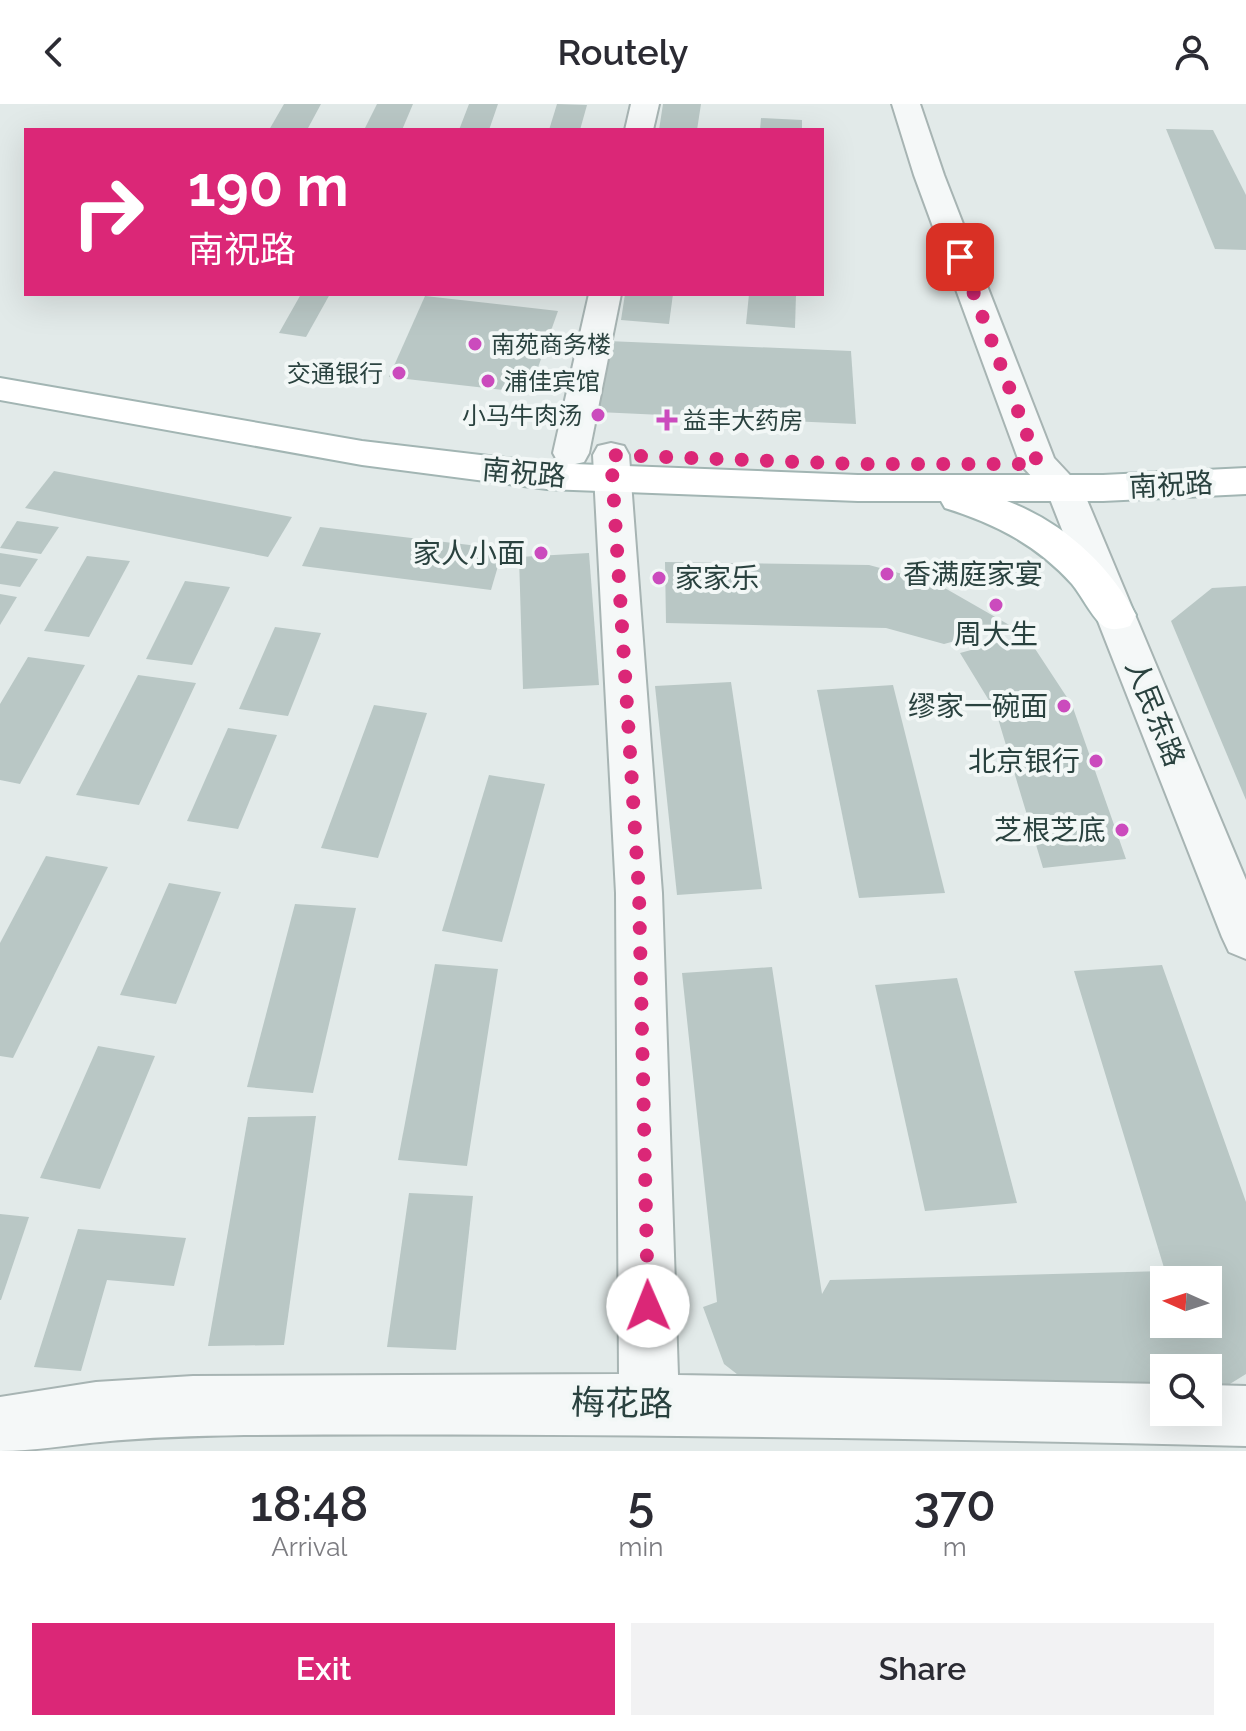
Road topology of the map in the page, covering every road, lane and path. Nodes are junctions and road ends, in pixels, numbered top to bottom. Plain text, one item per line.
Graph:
1 (645, 104) edge
2 (906, 104) edge
3 (928, 104) edge
4 (639, 128) edge
5 (605, 296) edge
6 (0, 367) edge
7 (0, 389) edge
8 (571, 453) junction
9 (1246, 456) edge
10 (612, 468) junction
11 (1056, 472) junction
12 (1246, 481) edge
13 (909, 489) junction
14 (1116, 615) junction
15 (1246, 937) edge
16 (649, 1403) junction
17 (1246, 1416) edge
18 (0, 1427) edge

1 - 4 street
2 - 11 street, 人民东路
3 - 11 street, 人民东路
5 - 8 street
6 - 8 main road, 南祝路
7 - 10 main road, 南祝路
8 - 10 main road, 南祝路
9 - 11 main road, 南祝路
10 - 11 main road, 南祝路
10 - 13 main road, 南祝路
10 - 16 street
11 - 12 main road, 南祝路
11 - 13 main road, 南祝路
11 - 14 street, 人民东路
13 - 14 main road
14 - 15 street, 人民东路
16 - 17 street, 梅花路
16 - 18 street, 梅花路

